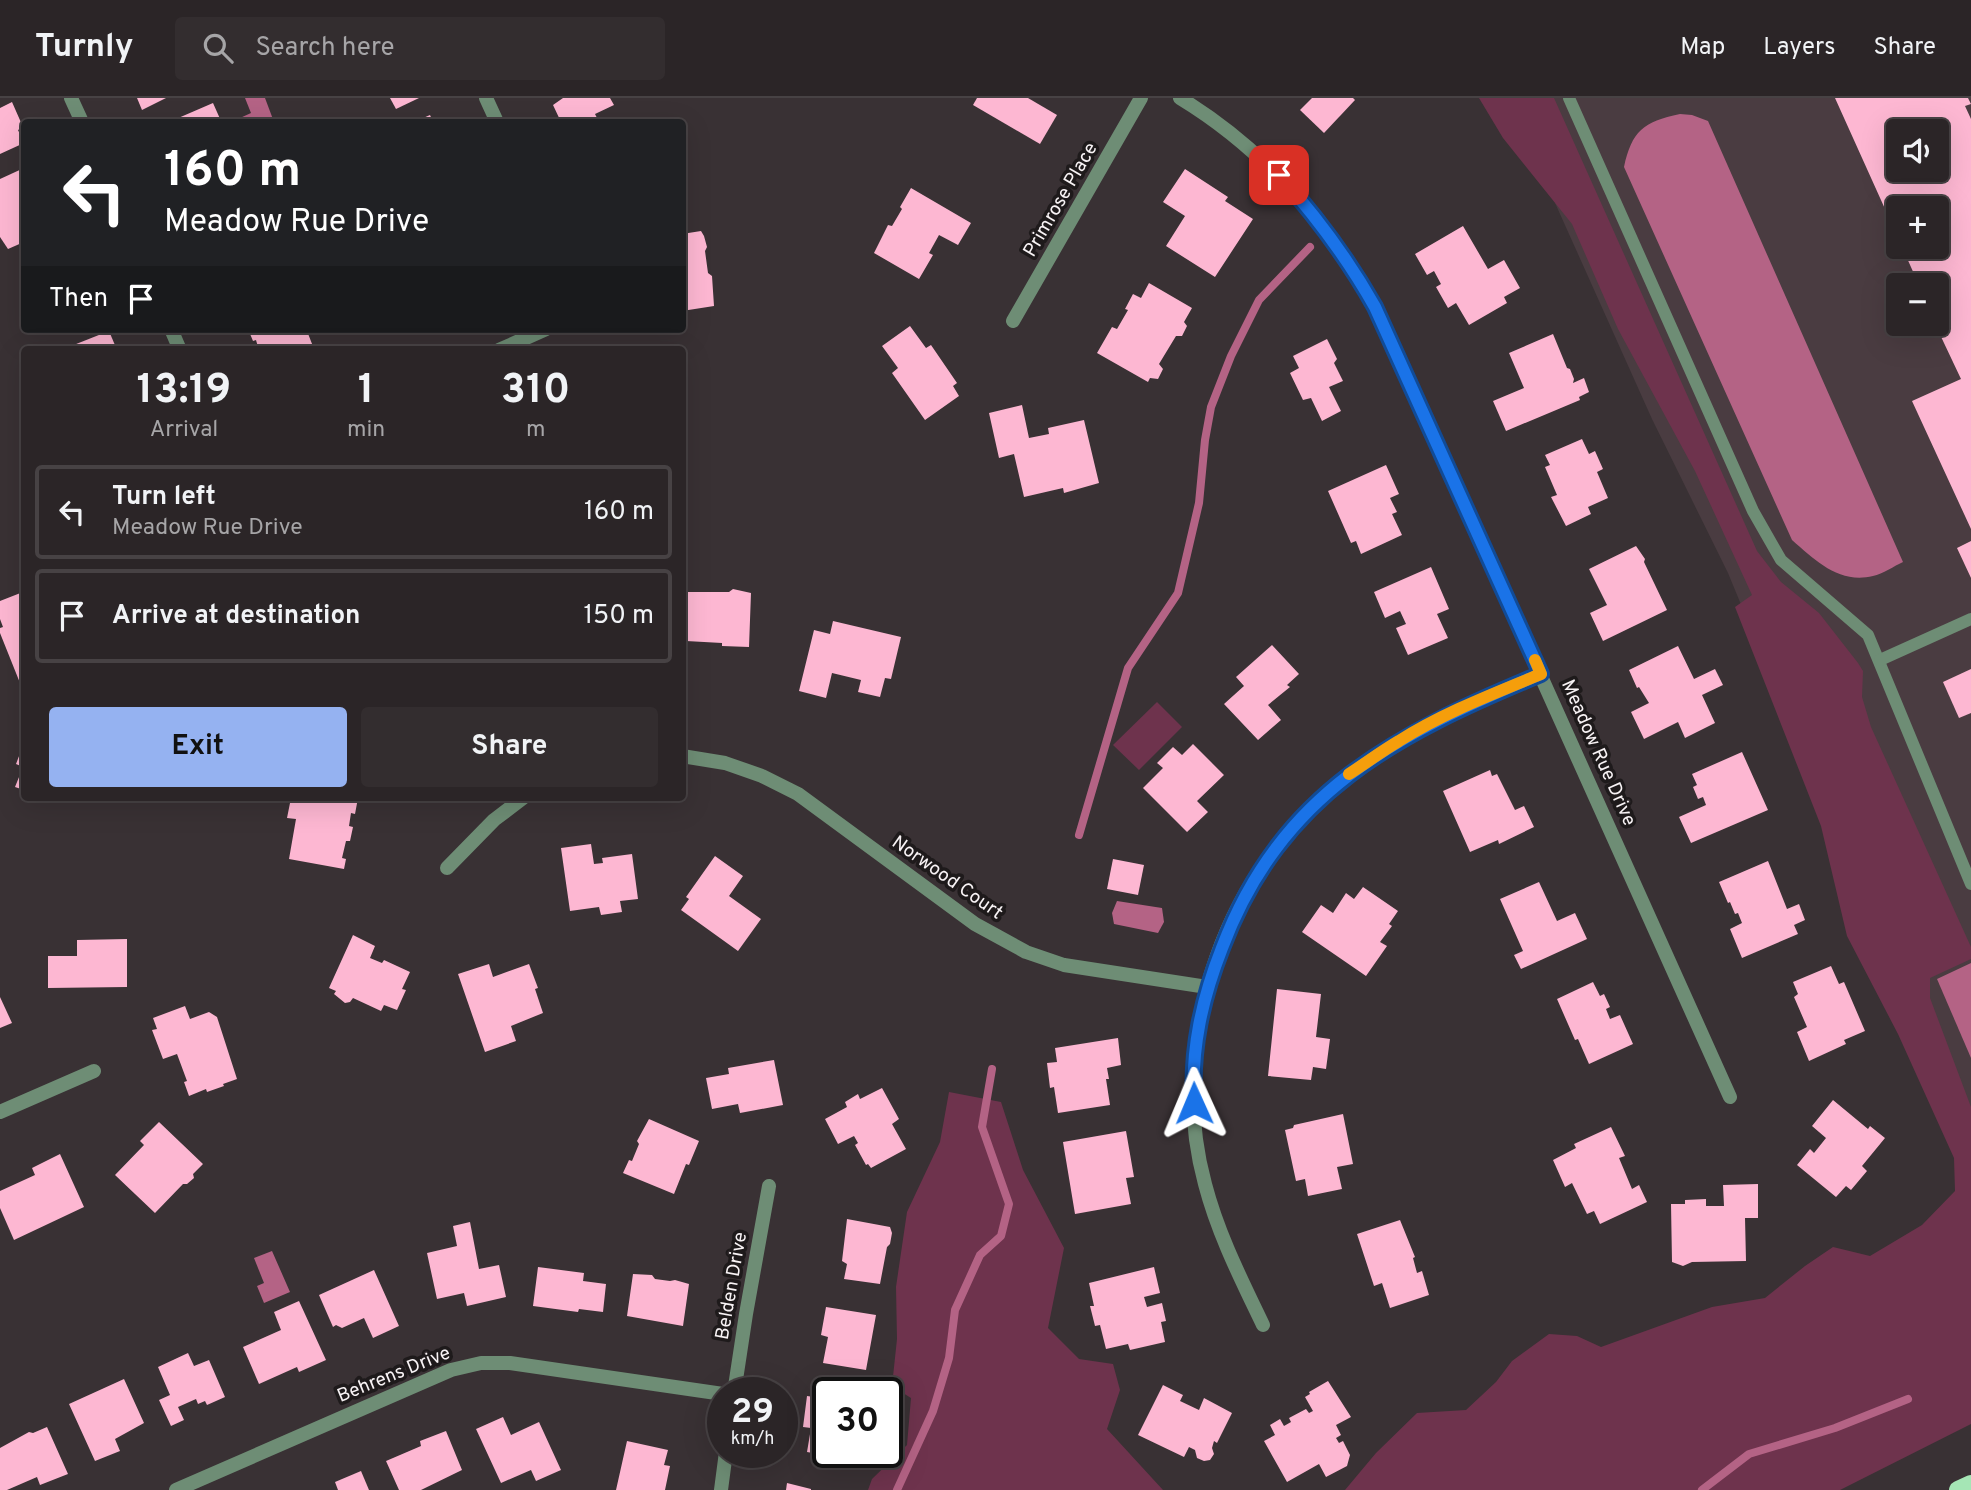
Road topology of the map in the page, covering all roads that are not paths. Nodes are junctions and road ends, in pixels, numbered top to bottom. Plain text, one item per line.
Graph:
1 (71, 98) edge
2 (486, 98) edge
3 (1142, 98) edge
4 (1180, 98) edge
5 (1569, 98) edge
6 (81, 119) edge
7 (496, 119) edge
8 (1013, 321) dead end
9 (537, 333) edge
10 (508, 346) edge
11 (1971, 619) edge
12 (1880, 660) junction
13 (1541, 674) junction
14 (686, 757) edge
15 (519, 801) edge
16 (447, 868) dead end
17 (1971, 884) edge
18 (1207, 987) junction
19 (94, 1071) dead end
20 (1730, 1097) dead end
21 (0, 1112) edge
22 (769, 1186) dead end
23 (1263, 1325) dead end
24 (736, 1377) edge
25 (707, 1392) edge
26 (724, 1468) edge
27 (1971, 1484) edge
28 (176, 1490) edge
29 (722, 1490) edge
30 (1958, 1490) edge

1 - 6 street
2 - 7 street
3 - 8 street, Primrose Place
4 - 13 street, Meadow Rue Drive
5 - 12 lane
9 - 10 street
11 - 12 lane
12 - 17 lane
13 - 18 street
13 - 20 street, Meadow Rue Drive
14 - 18 street, Norwood Court
15 - 16 street
18 - 23 street
19 - 21 street
22 - 24 street, Belden Drive
25 - 28 street, Behrens Drive
26 - 29 street
27 - 30 main road

